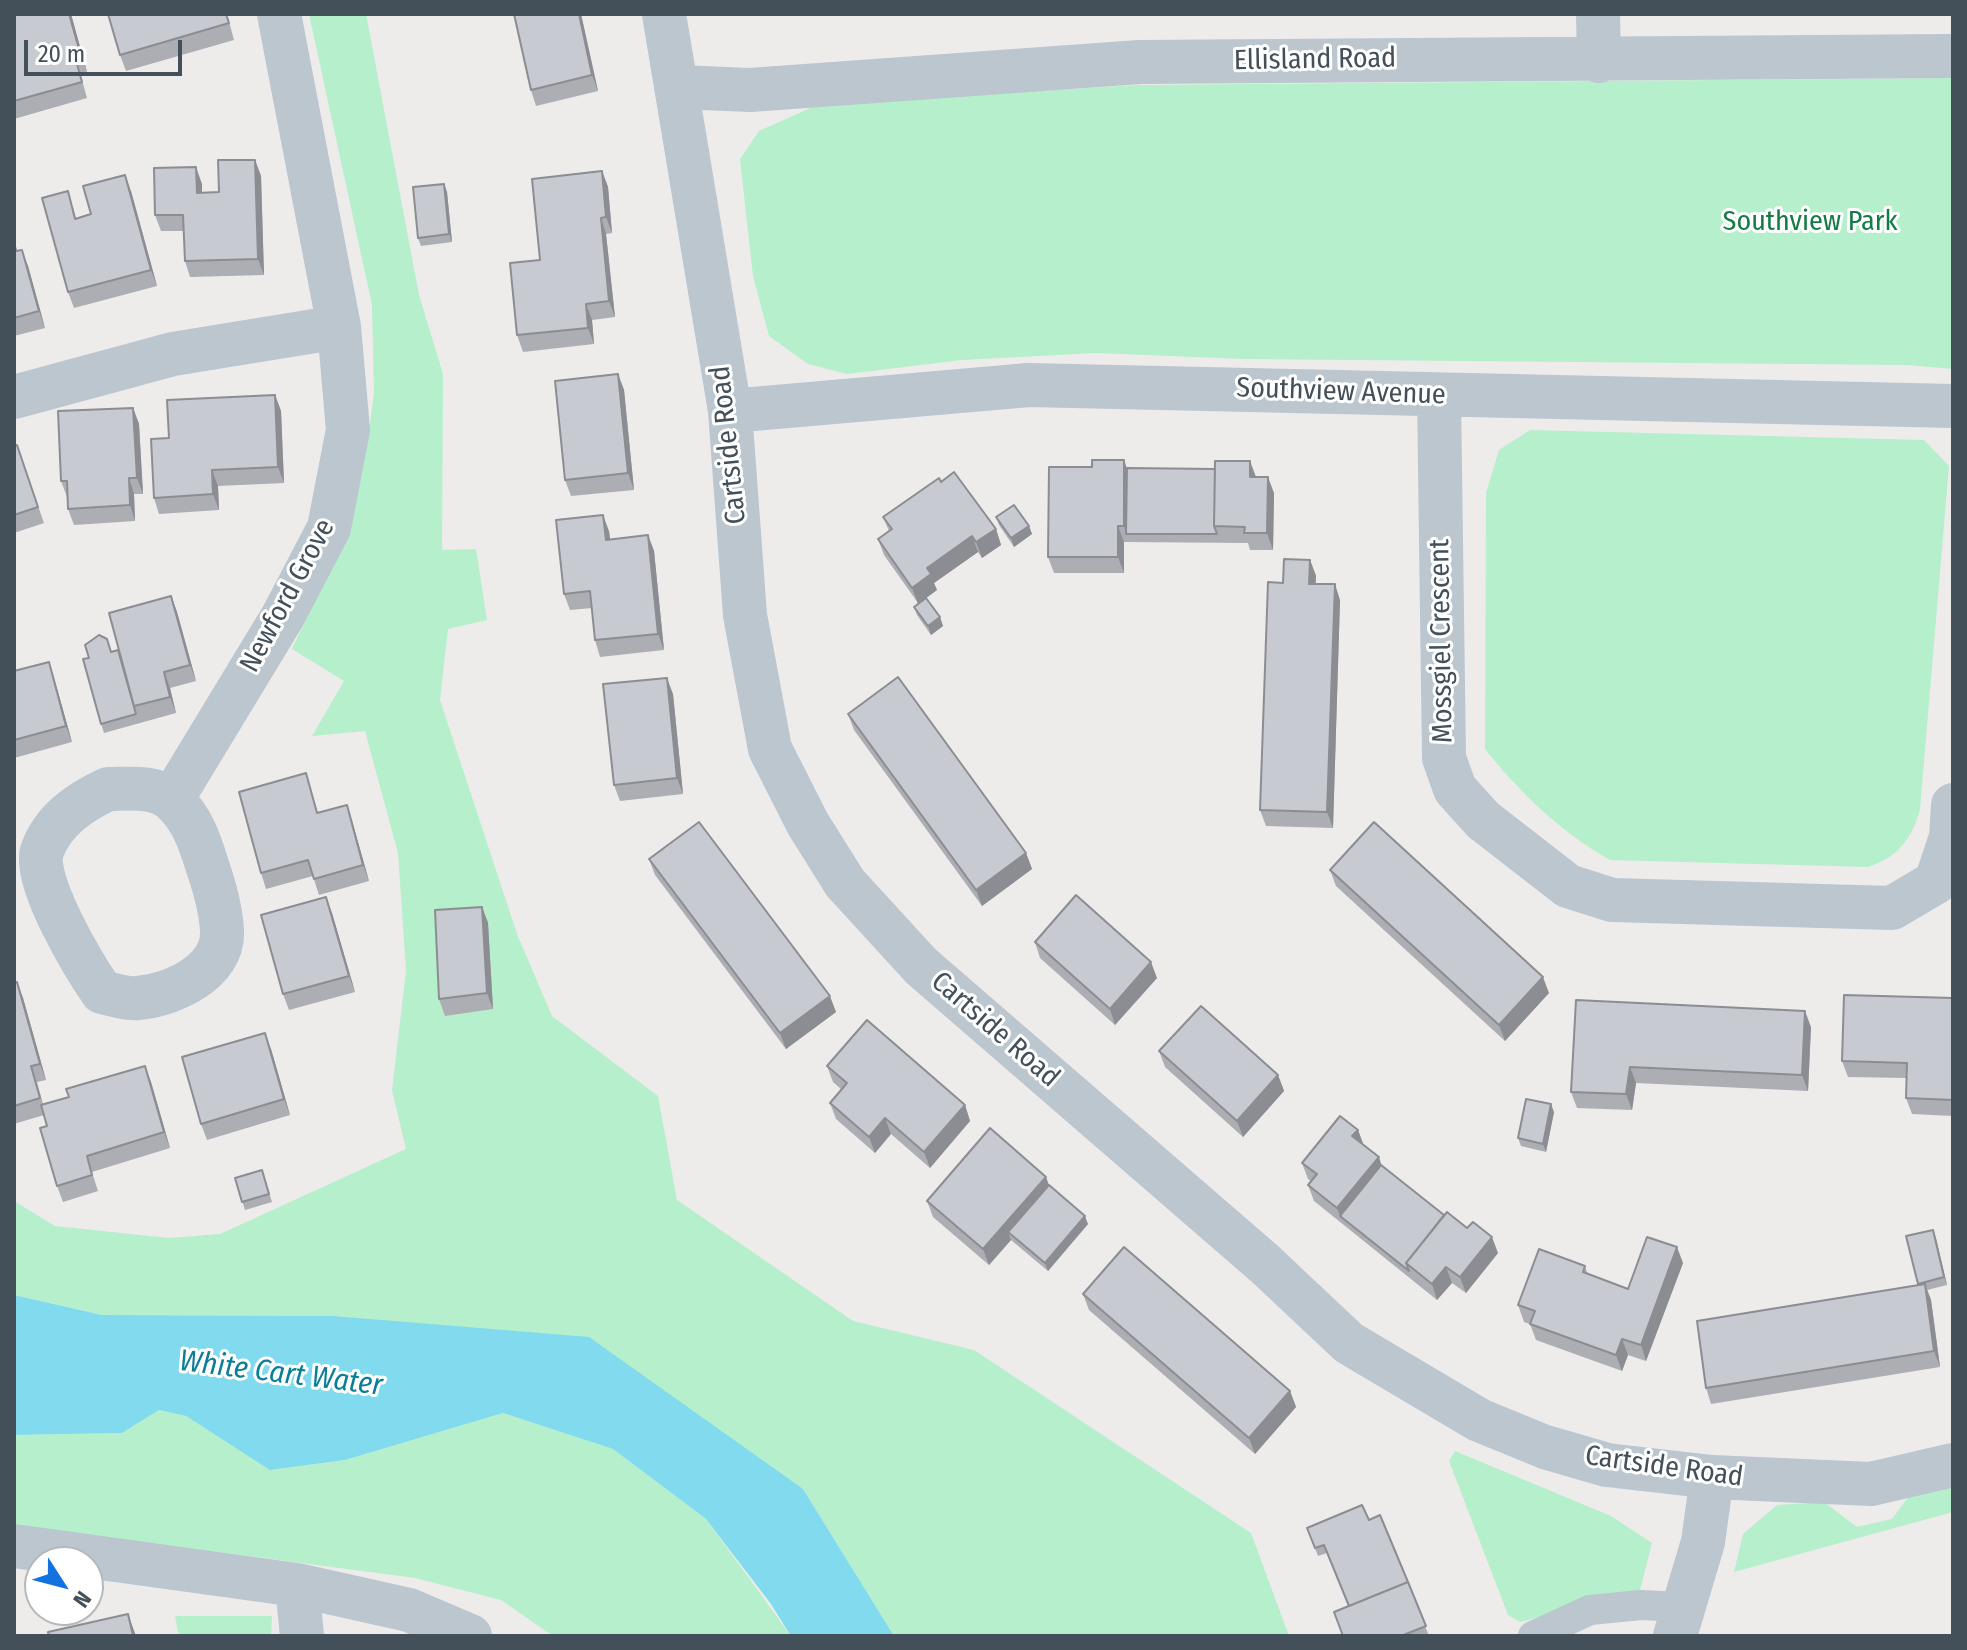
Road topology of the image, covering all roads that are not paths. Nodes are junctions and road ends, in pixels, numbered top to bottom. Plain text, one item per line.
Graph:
1 (279, 14) edge
2 (664, 14) edge
3 (1598, 14) edge
4 (1953, 56) edge
5 (1599, 61) junction
6 (678, 87) junction
7 (339, 327) junction
8 (1439, 395) junction
9 (14, 397) edge
10 (1953, 406) edge
11 (730, 411) junction
12 (172, 799) junction
13 (1953, 805) edge
14 (1944, 887) edge
15 (1953, 1465) edge
16 (1712, 1477) junction
17 (14, 1546) edge
18 (297, 1585) junction
19 (1679, 1621) edge
20 (408, 1623) edge
21 (302, 1636) edge
22 (470, 1636) edge
23 (1533, 1636) edge

1 - 7 street, Newford Grove
2 - 6 street, Cartside Road
3 - 5 street
4 - 5 street, Ellisland Road
5 - 6 street, Ellisland Road
6 - 11 street, Cartside Road
7 - 9 street
7 - 12 street, Newford Grove
8 - 10 street, Southview Avenue
8 - 11 street, Southview Avenue
8 - 14 street, Mossgiel Crescent
11 - 16 street, Cartside Road
12 - 12 street
13 - 14 street, Mossgiel Crescent
15 - 16 street, Cartside Road
16 - 19 street
17 - 18 street
18 - 20 street
18 - 21 street
19 - 23 lane
20 - 22 street

